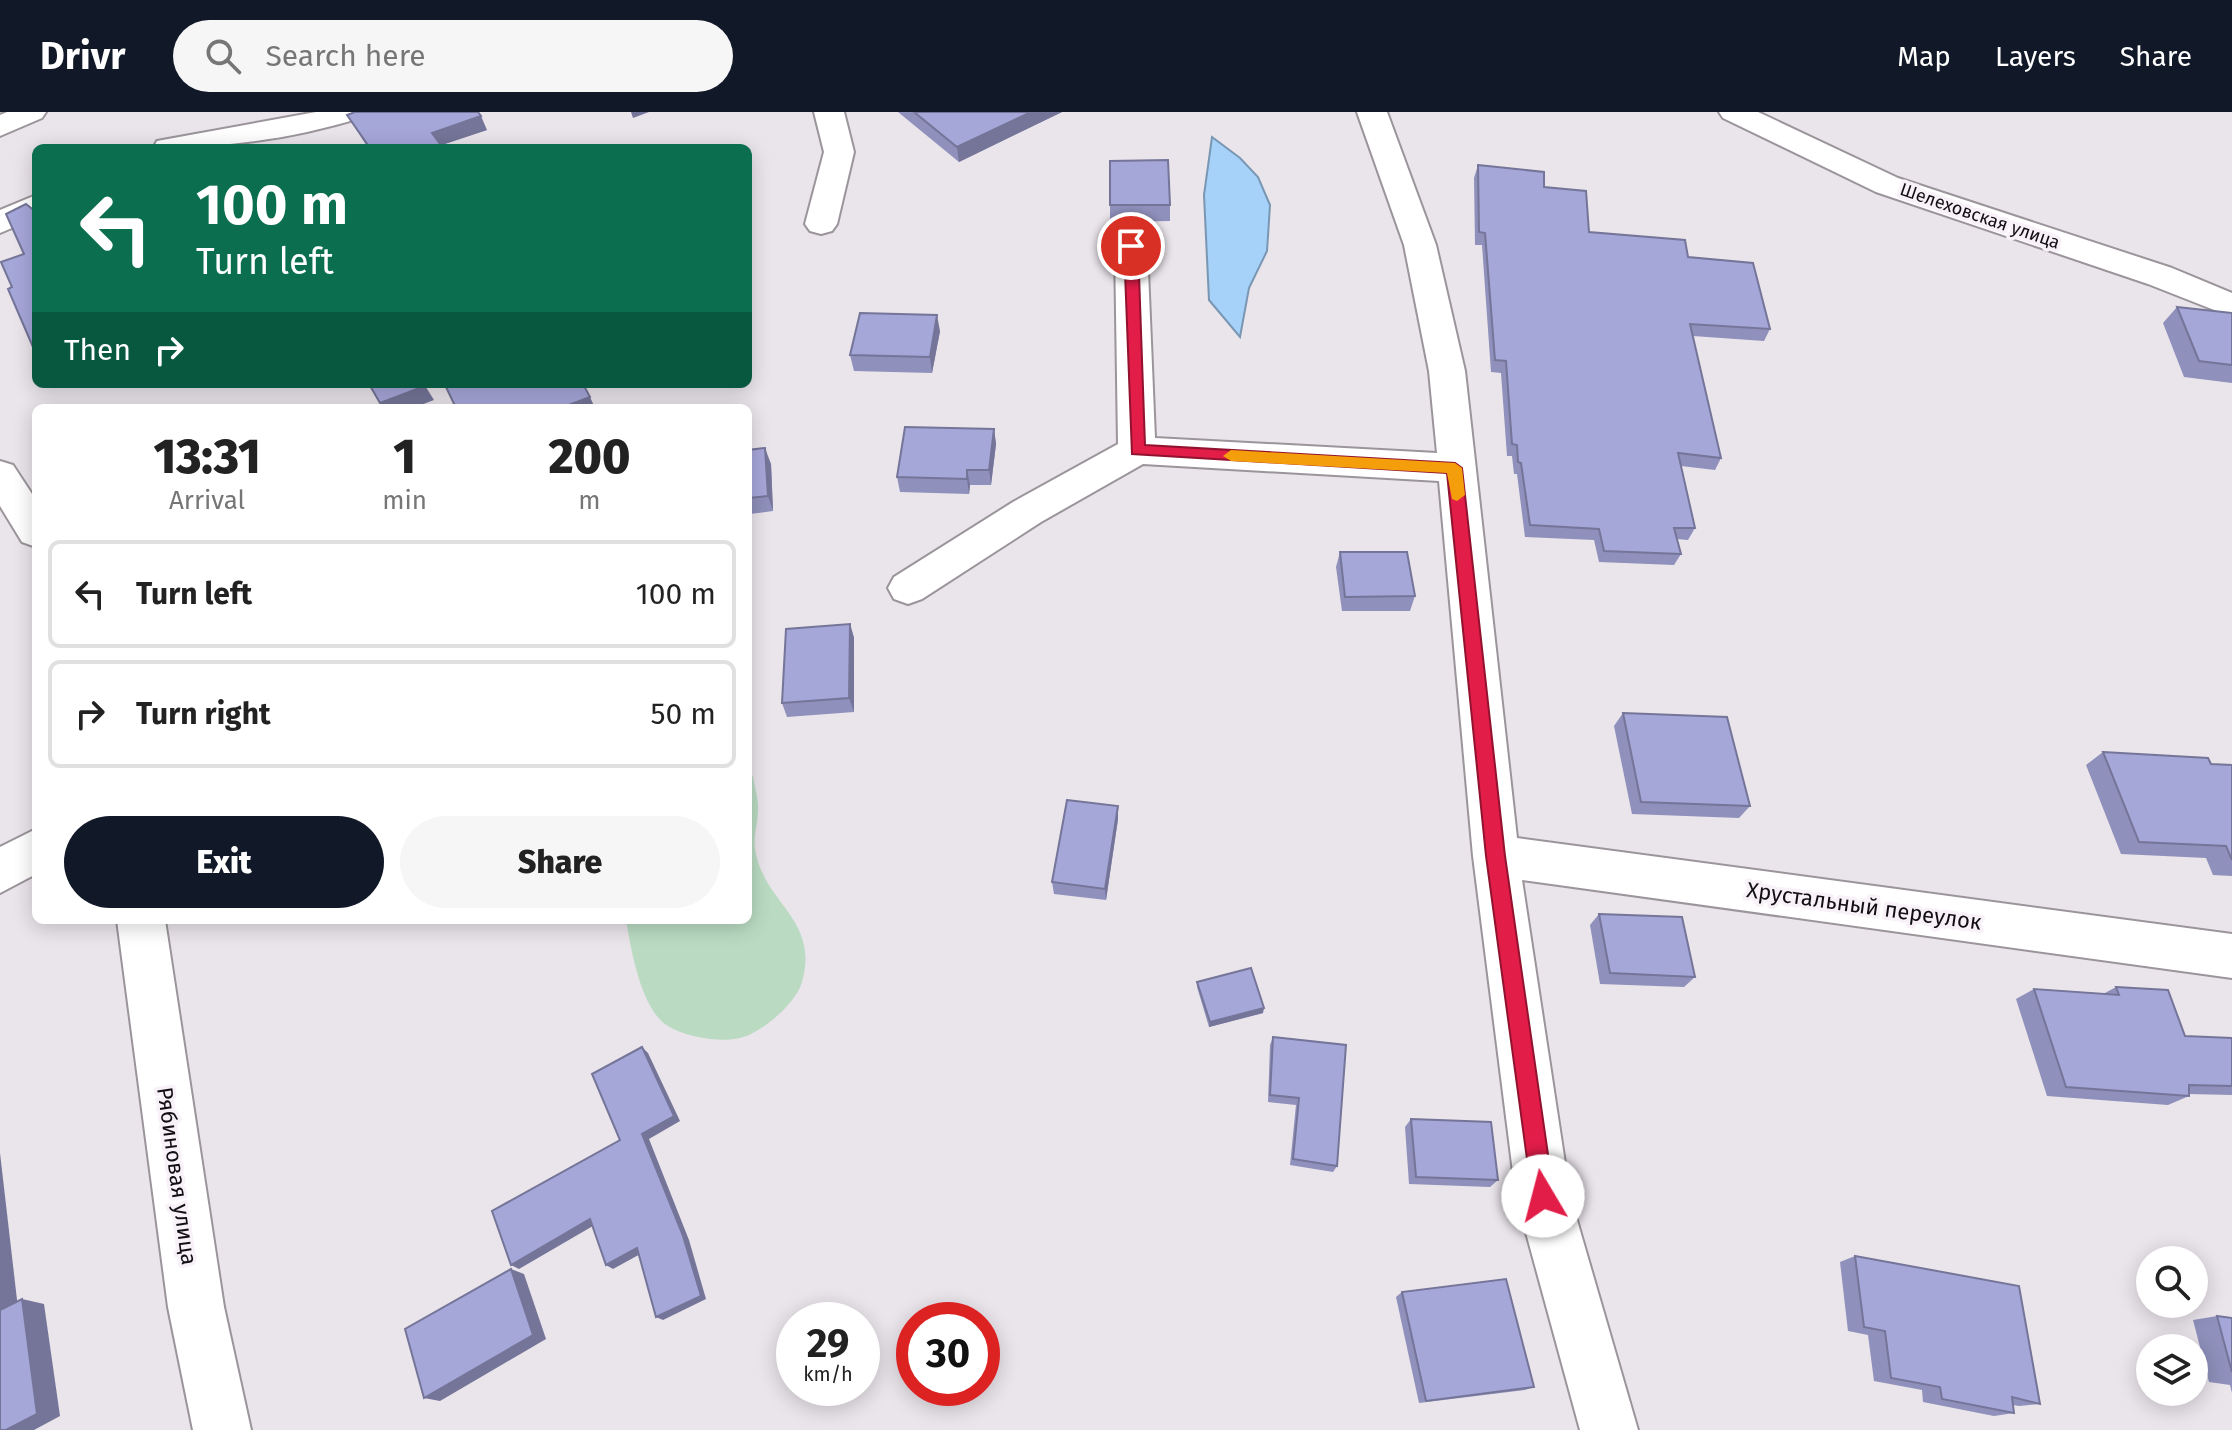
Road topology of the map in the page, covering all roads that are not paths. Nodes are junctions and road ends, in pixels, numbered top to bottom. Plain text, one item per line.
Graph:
1 (31, 112) edge
2 (349, 112) edge
3 (829, 112) edge
4 (1372, 112) edge
5 (1734, 112) edge
6 (0, 127) edge
7 (184, 144) edge
8 (32, 207) edge
9 (0, 223) edge
10 (821, 224) dead end
11 (1131, 246) dead end
12 (2232, 306) edge
13 (1137, 450) junction
14 (1455, 468) junction
15 (0, 475) edge
16 (32, 526) edge
17 (908, 588) dead end
18 (32, 852) edge
19 (1496, 856) junction
20 (0, 872) edge
21 (142, 924) edge
22 (2232, 956) edge
23 (222, 1430) edge
24 (1609, 1430) edge

1 - 6 street
2 - 7 street
3 - 10 street
4 - 14 street
5 - 12 street, Шелеховская улица
8 - 9 street
11 - 13 street
13 - 14 street
13 - 17 street
14 - 19 street
15 - 16 street
18 - 20 street
19 - 22 street, Хрустальный переулок
19 - 24 street
21 - 23 street, Рябиновая улица

